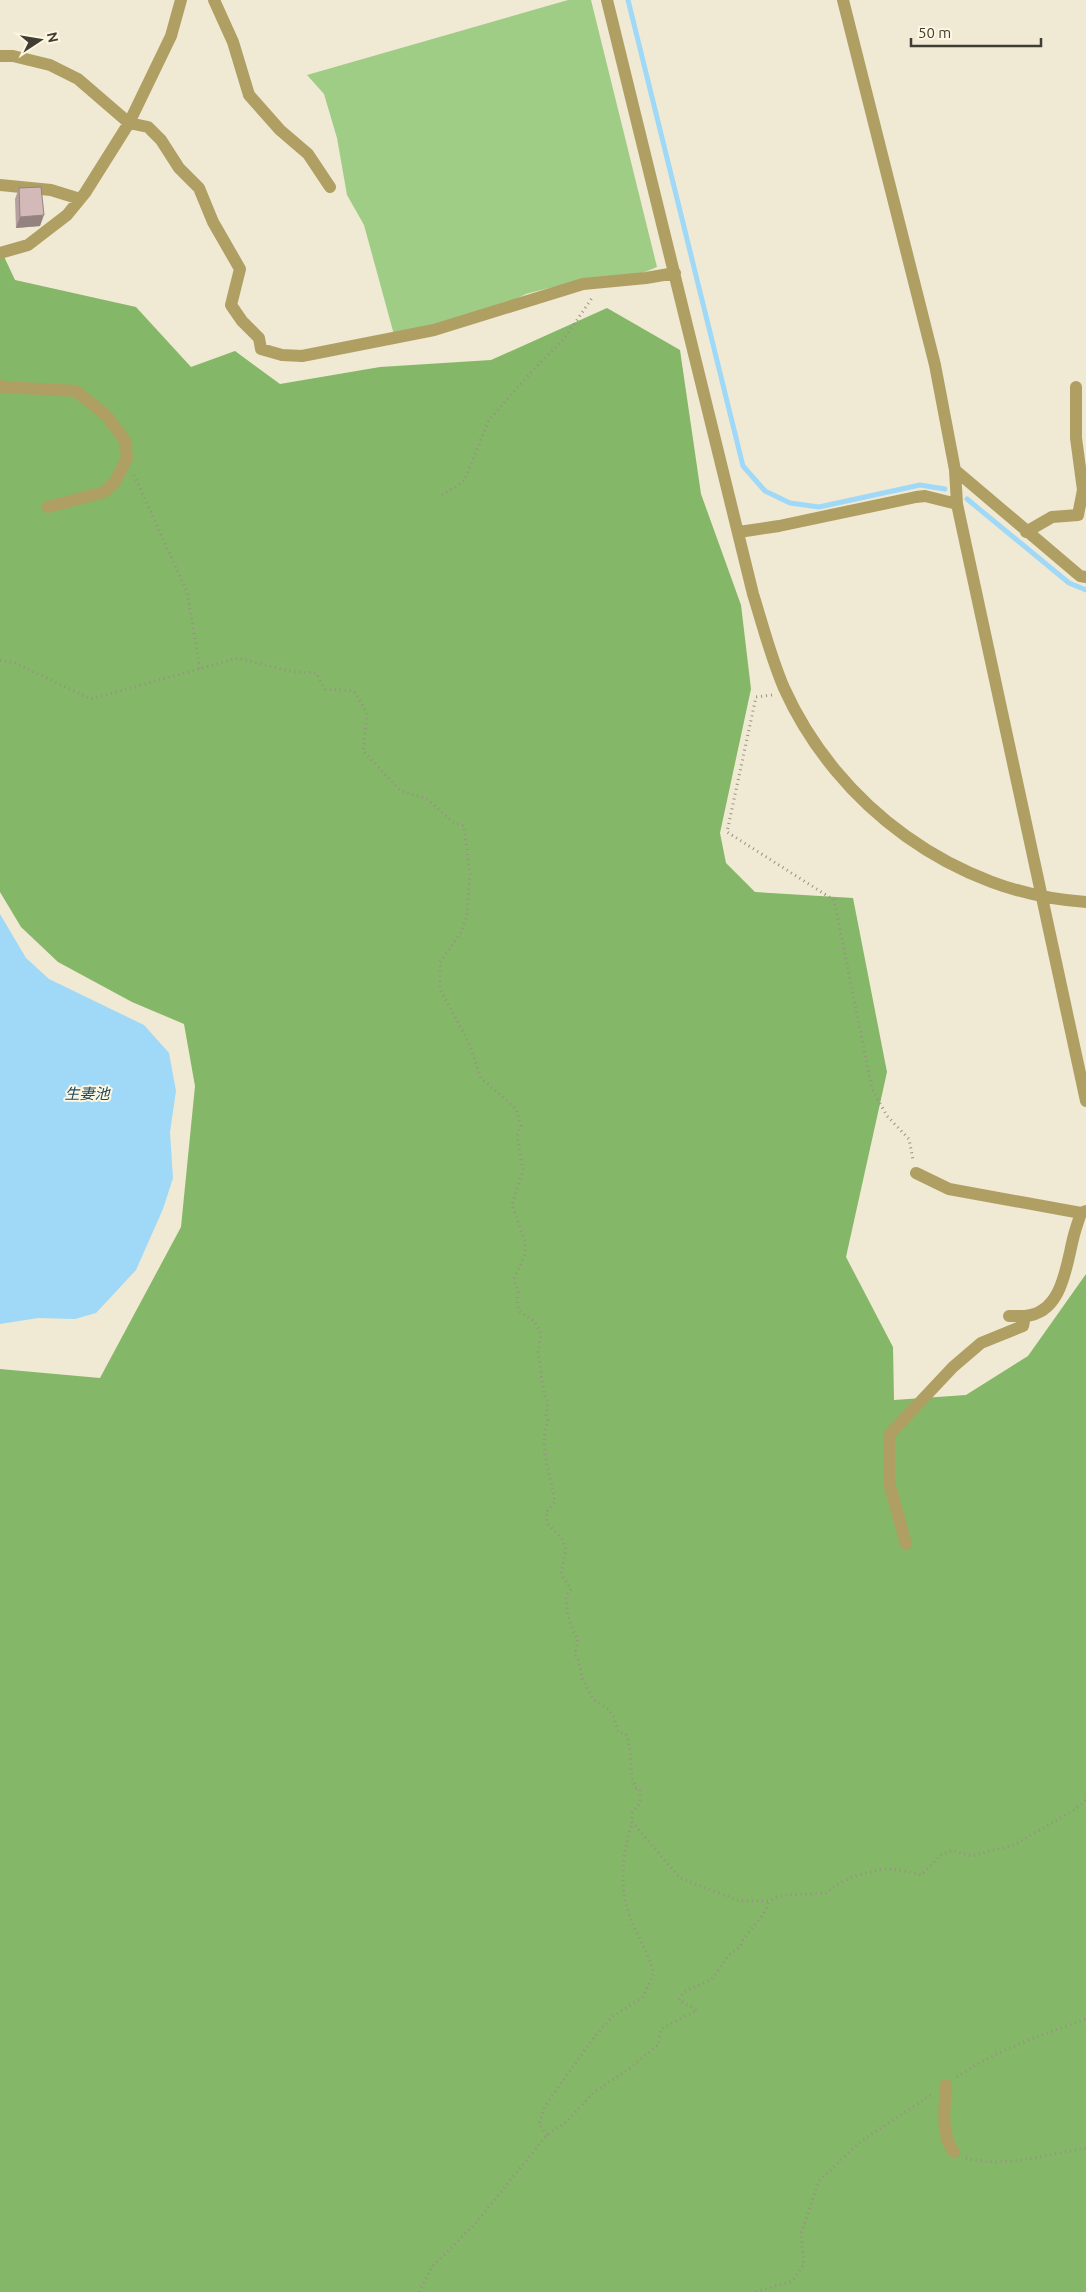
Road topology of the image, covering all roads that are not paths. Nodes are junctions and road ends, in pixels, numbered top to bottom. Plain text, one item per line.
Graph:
1 (180, 0) edge
2 (214, 0) edge
3 (607, 0) edge
4 (843, 0) edge
5 (0, 56) edge
6 (129, 123) junction
7 (0, 186) edge
8 (330, 187) dead end
9 (80, 199) junction
10 (0, 253) edge
11 (675, 273) junction
12 (0, 385) edge
13 (1076, 387) dead end
14 (955, 470) junction
15 (957, 504) junction
16 (48, 507) dead end
17 (739, 532) junction
18 (1026, 532) junction
19 (1086, 577) edge
20 (1042, 896) junction
21 (1086, 902) edge
22 (1086, 1101) edge
23 (916, 1173) road end
24 (1084, 1212) edge
25 (1009, 1316) dead end
26 (1025, 1316) junction
27 (906, 1544) dead end
28 (946, 2084) road end
29 (954, 2152) road end

1 - 6 street
2 - 8 street
3 - 11 street
4 - 14 street
5 - 6 street
6 - 9 street
6 - 11 street
7 - 9 street
9 - 10 street
11 - 17 street
12 - 16 street
13 - 18 street
14 - 15 street
14 - 18 street
15 - 17 street
15 - 20 street
17 - 20 street
18 - 19 street
20 - 21 street
20 - 22 street
23 - 24 street
24 - 26 street
25 - 26 street
26 - 27 street
28 - 29 street

